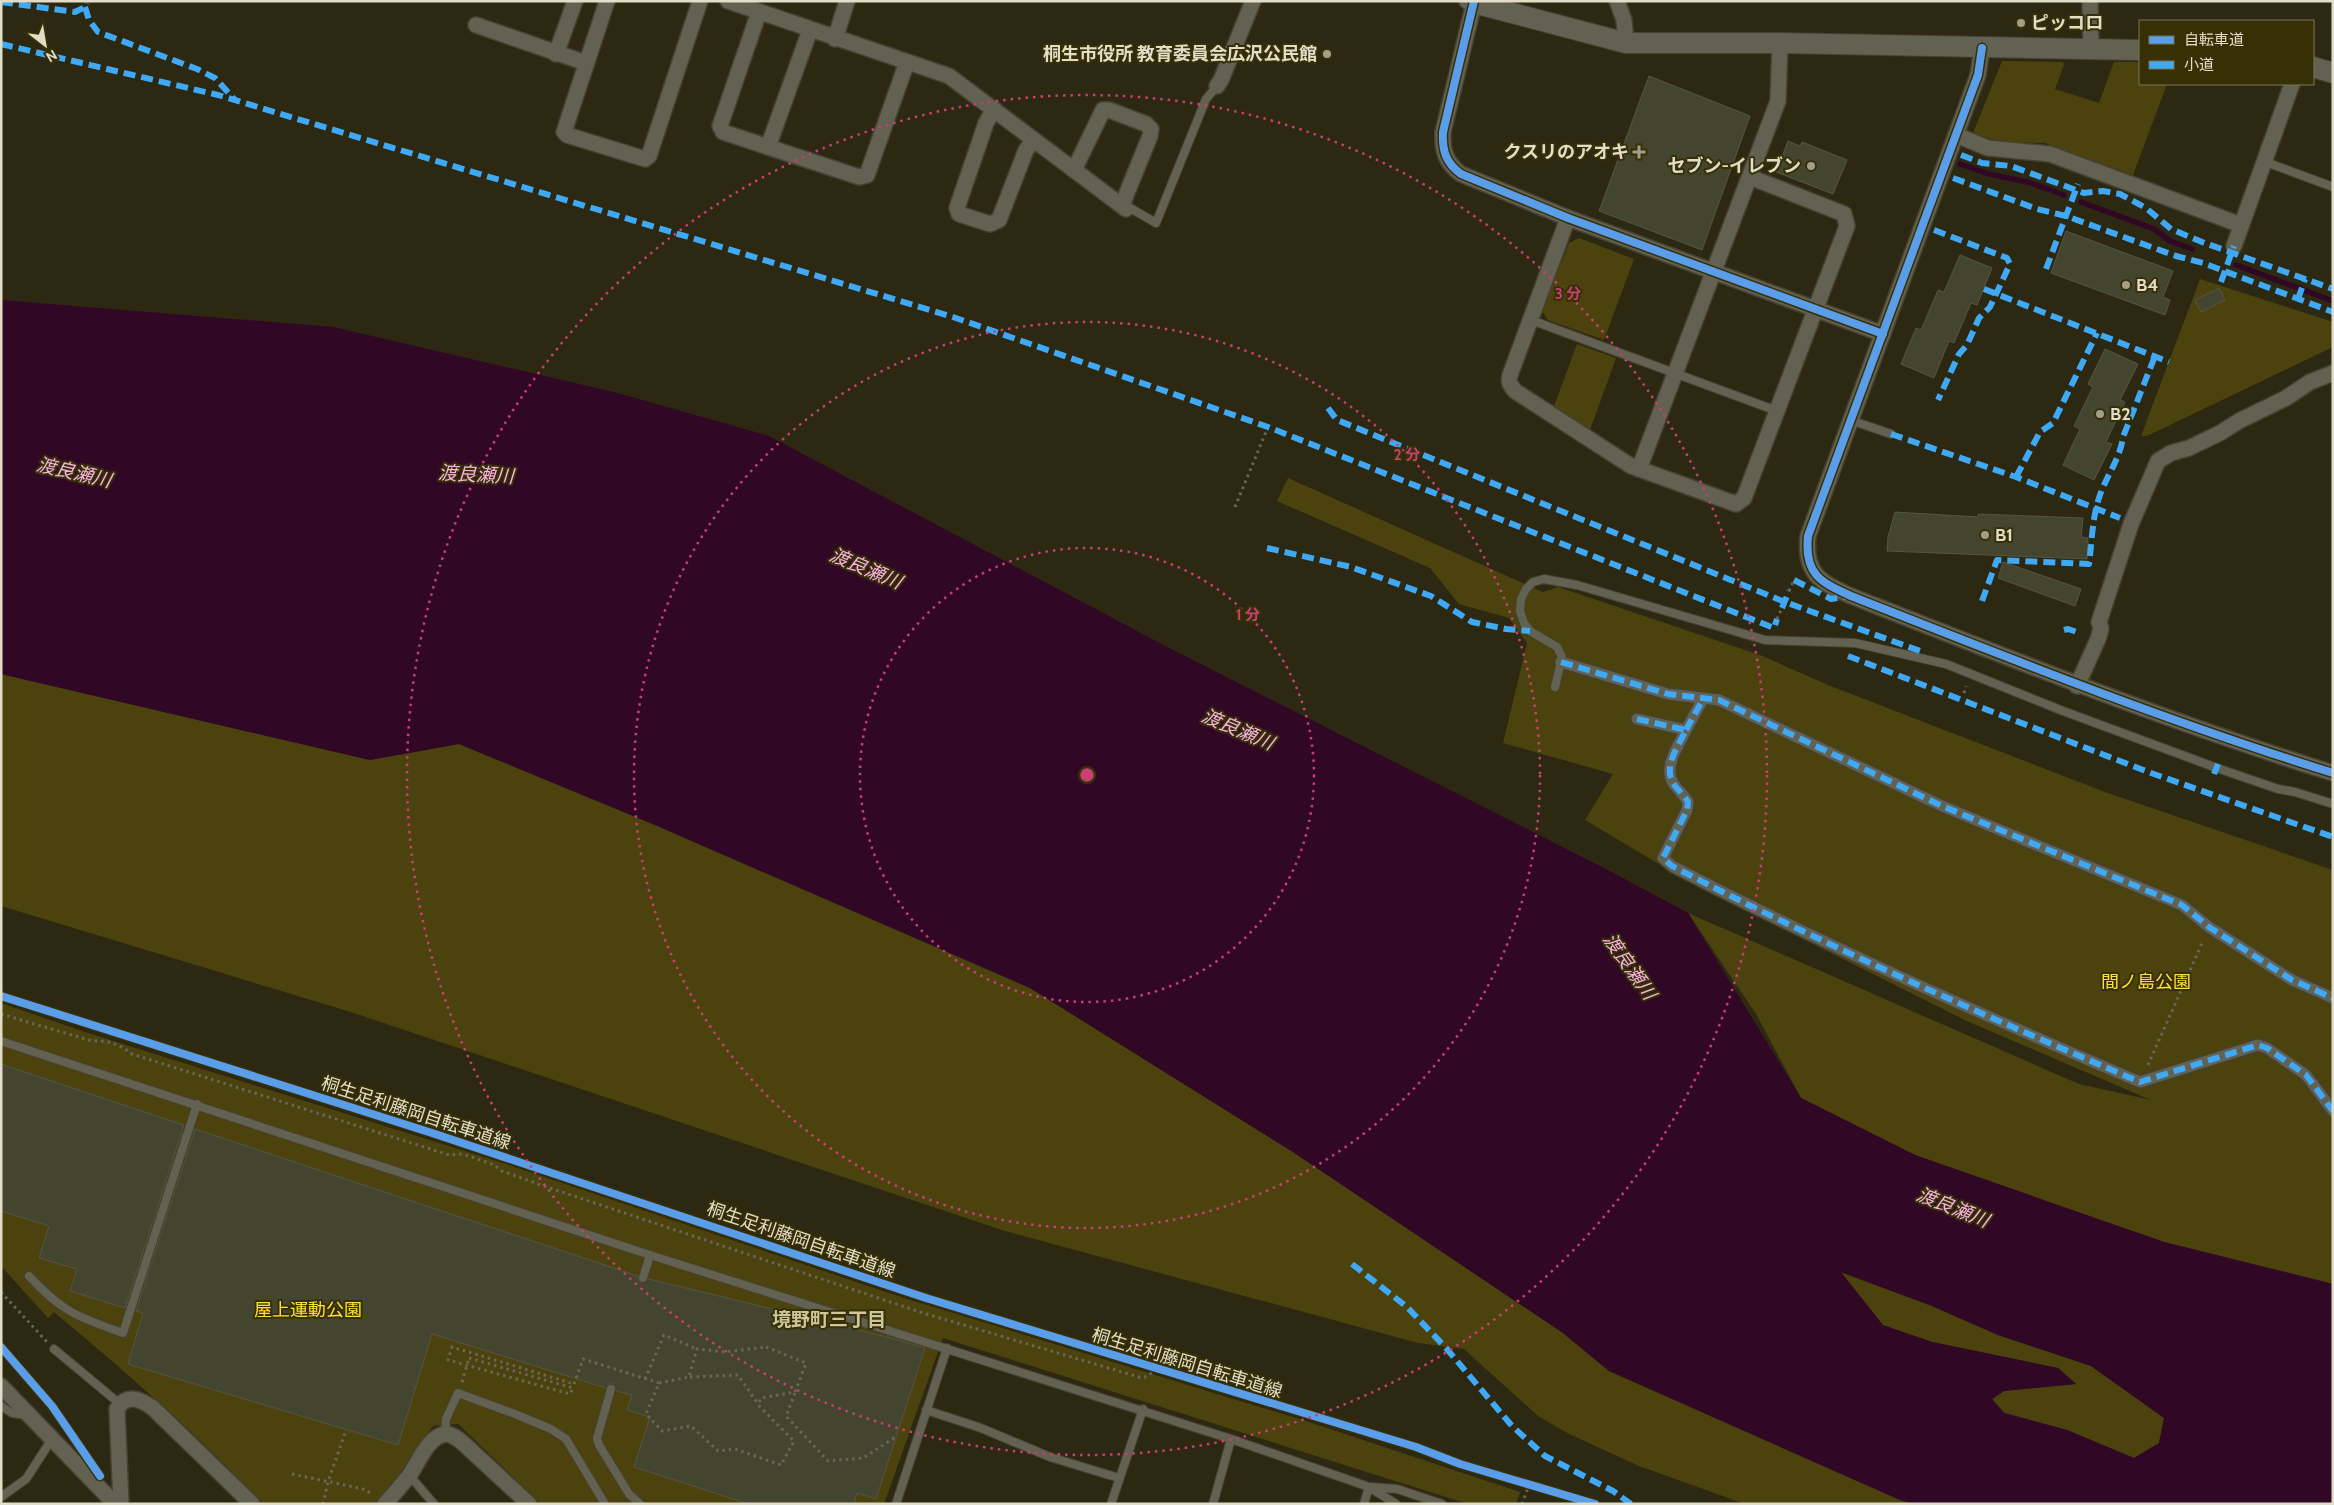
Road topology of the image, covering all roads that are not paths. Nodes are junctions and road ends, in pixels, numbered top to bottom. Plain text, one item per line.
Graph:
1 (575, 1) edge
2 (608, 1) edge
3 (700, 1) edge
4 (728, 1) edge
5 (847, 1) edge
6 (1252, 1) edge
7 (1617, 1) edge
8 (2090, 1) edge
9 (1471, 2) edge
10 (759, 12) junction
11 (476, 26) dead end
12 (810, 30) junction
13 (835, 39) junction
14 (1626, 43) junction
15 (1780, 43) junction
16 (1982, 48) junction
17 (2091, 49) junction
18 (2139, 50) edge
19 (556, 54) junction
20 (907, 62) junction
21 (586, 63) junction
22 (2314, 67) edge
23 (2333, 73) edge
24 (2292, 85) edge
25 (1217, 86) joint
26 (994, 109) junction
27 (1956, 135) junction
28 (1034, 141) junction
29 (768, 147) junction
30 (2263, 161) junction
31 (1074, 170) junction
32 (1750, 177) junction
33 (2333, 187) edge
34 (1124, 207) junction
35 (1568, 218) junction
36 (2241, 225) junction
37 (2234, 246) dead end
38 (1715, 271) junction
39 (1816, 309) junction
40 (1531, 320) junction
41 (1882, 334) junction
42 (2333, 373) edge
43 (1676, 374) junction
44 (1777, 412) junction
45 (1850, 420) junction
46 (1891, 434) dead end
47 (1639, 469) junction
48 (1561, 662) junction
49 (2078, 686) junction
50 (1555, 687) dead end
51 (1703, 699) junction
52 (1637, 719) dead end
53 (1686, 730) junction
54 (2333, 773) edge
55 (2333, 804) edge
56 (2333, 998) edge
57 (1, 1041) edge
58 (197, 1104) junction
59 (2333, 1111) edge
60 (650, 1255) junction
61 (29, 1276) dead end
62 (642, 1278) dead end
63 (947, 1348) junction
64 (54, 1349) road end
65 (1, 1386) edge
66 (611, 1389) dead end
67 (120, 1404) junction
68 (1, 1406) edge
69 (926, 1410) junction
70 (1143, 1410) junction
71 (30, 1416) junction
72 (445, 1434) junction
73 (52, 1439) junction
74 (1231, 1439) junction
75 (410, 1476) junction
76 (1119, 1478) junction
77 (1369, 1487) junction
78 (1, 1497) edge
79 (381, 1500) edge
80 (115, 1504) edge
81 (121, 1504) edge
82 (252, 1504) edge
83 (434, 1504) edge
84 (529, 1504) edge
85 (604, 1504) edge
86 (640, 1504) edge
87 (896, 1504) edge
88 (1111, 1504) edge
89 (1213, 1504) edge
90 (1364, 1504) edge
91 (1396, 1504) edge
92 (1442, 1504) edge

1 - 19 street
2 - 21 street
3 - 21 street
4 - 10 street
5 - 13 street
6 - 25 street
7 - 14 street
8 - 17 street
9 - 14 street
9 - 35 street
10 - 12 street
10 - 29 street
11 - 19 street
12 - 13 street
12 - 29 street
13 - 20 street
14 - 15 street
15 - 16 street
15 - 32 street
16 - 17 street
16 - 27 street
17 - 18 street
19 - 21 street
20 - 26 street
20 - 29 street
22 - 23 street
24 - 30 street
25 - 34 lane
26 - 28 street
26 - 28 street
27 - 36 street
27 - 41 street
28 - 31 street
30 - 33 lane
30 - 36 street
31 - 34 street
31 - 34 street
32 - 38 street
32 - 39 street
35 - 38 street
35 - 40 street
36 - 37 street
38 - 39 street
38 - 43 street
39 - 41 street
39 - 44 street
40 - 43 lane
40 - 47 street
41 - 45 street
42 - 49 street
43 - 44 lane
43 - 47 street
44 - 47 street
45 - 46 lane
45 - 49 street
48 - 50 lane
48 - 51 street
48 - 55 lane
49 - 54 street
51 - 53 street
51 - 56 street
52 - 53 street
53 - 59 street
57 - 58 lane
58 - 60 lane
58 - 61 lane
60 - 62 lane
60 - 63 lane
63 - 69 lane
63 - 70 lane
64 - 67 lane
65 - 71 street
66 - 86 lane
67 - 81 street
67 - 82 street
68 - 71 lane
69 - 76 lane
69 - 87 lane
70 - 74 lane
70 - 76 lane
71 - 73 street
72 - 75 street
72 - 84 street
72 - 85 lane
73 - 78 lane
73 - 80 street
74 - 77 lane
74 - 89 lane
75 - 79 street
75 - 83 lane
76 - 88 lane
77 - 90 lane
77 - 91 lane
77 - 92 lane

